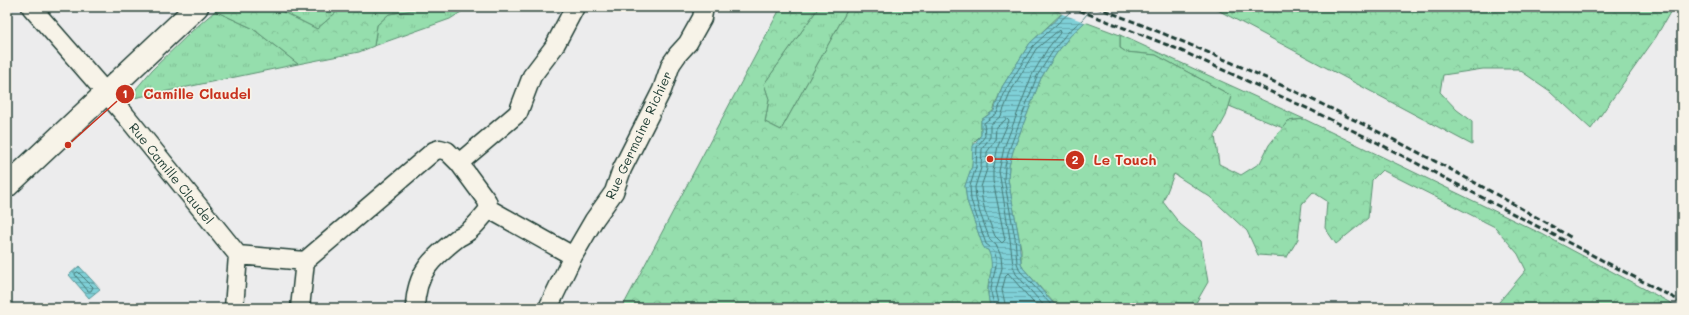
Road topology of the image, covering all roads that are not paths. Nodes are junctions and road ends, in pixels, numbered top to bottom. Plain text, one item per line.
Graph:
1 (31, 7) edge
2 (197, 7) edge
3 (575, 7) edge
4 (704, 7) edge
5 (105, 93) junction
6 (459, 163) junction
7 (7, 186) edge
8 (489, 209) junction
9 (238, 254) junction
10 (573, 256) junction
11 (305, 261) junction
12 (234, 308) edge
13 (300, 308) edge
14 (415, 308) edge
15 (548, 308) edge

1 - 5 street, Rue Camille Claudel
2 - 5 street
3 - 6 street
4 - 10 street, Rue Germaine Richier
5 - 7 street
5 - 9 street, Rue Camille Claudel
6 - 8 street
6 - 11 street
8 - 10 street
8 - 14 street
9 - 11 street
9 - 12 street
10 - 15 street, Rue Germaine Richier
11 - 13 street

